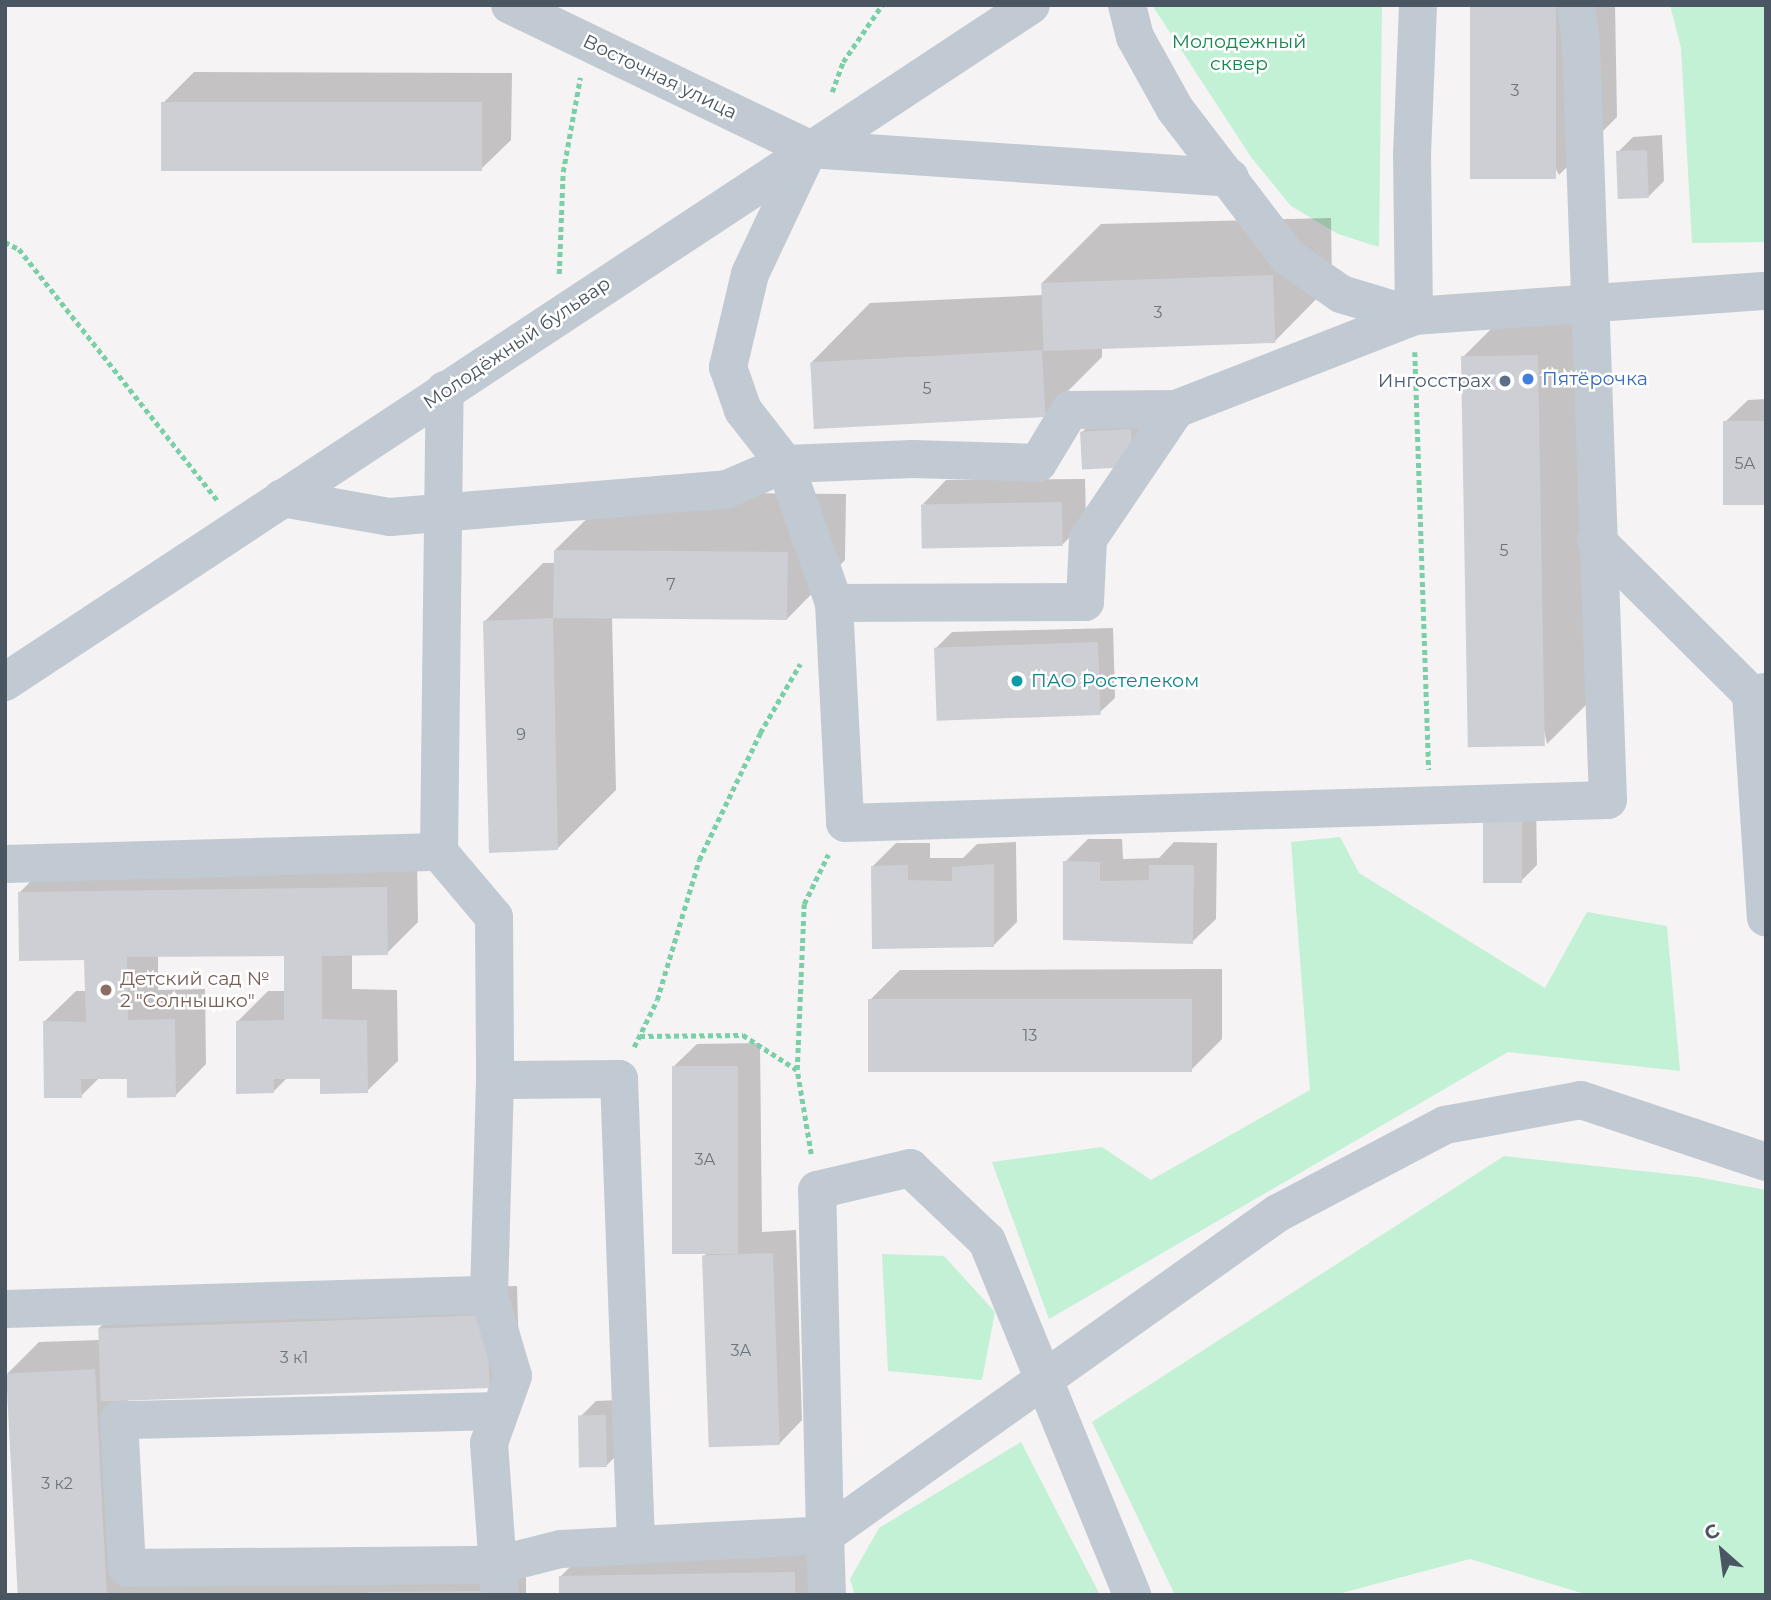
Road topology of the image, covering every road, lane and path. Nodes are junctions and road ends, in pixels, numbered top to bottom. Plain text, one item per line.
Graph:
1 (510, 5) edge
2 (882, 5) edge
3 (1031, 5) edge
4 (1127, 5) edge
5 (1418, 5) edge
6 (1576, 5) edge
7 (586, 42) junction
8 (829, 99) dead end
9 (810, 149) junction
10 (1230, 178) junction
11 (5, 242) edge
12 (1766, 291) edge
13 (1590, 303) junction
14 (1414, 316) junction
15 (557, 317) junction
16 (445, 390) junction
17 (1176, 409) junction
18 (785, 464) junction
19 (282, 498) junction
20 (446, 512) junction
21 (239, 527) junction
22 (1597, 540) junction
23 (834, 603) junction
24 (807, 650) dead end
25 (5, 682) edge
26 (1758, 693) edge
27 (1430, 805) junction
28 (845, 823) junction
29 (439, 852) junction
30 (5, 864) edge
31 (1766, 917) edge
32 (640, 1036) junction
33 (797, 1070) junction
34 (619, 1079) junction
35 (495, 1080) junction
36 (1766, 1163) edge
37 (817, 1190) junction
38 (489, 1294) junction
39 (5, 1309) edge
40 (1042, 1384) junction
41 (500, 1410) junction
42 (825, 1535) junction
43 (636, 1545) junction
44 (499, 1580) edge
45 (827, 1595) edge
46 (1132, 1595) edge

1 - 7 street, Восточная улица
2 - 8 path
3 - 9 street, Молодёжный бульвар
4 - 10 street
5 - 14 street
6 - 13 street
7 - 9 street, Восточная улица
7 - 15 path
9 - 10 street
9 - 15 street, Молодёжный бульвар
9 - 18 street
10 - 14 street
11 - 21 path
12 - 13 street
13 - 14 street
13 - 22 street
14 - 17 street
14 - 27 path
15 - 16 street, Молодёжный бульвар
16 - 19 street, Молодёжный бульвар
16 - 20 street
17 - 18 street
17 - 23 street
18 - 20 street
18 - 23 street
19 - 20 street
19 - 21 street, Молодёжный бульвар
20 - 29 street
21 - 25 street, Молодёжный бульвар
22 - 26 street
22 - 27 street
23 - 28 street
24 - 32 path
26 - 31 street
27 - 28 street
28 - 33 path
29 - 30 street
29 - 35 street
32 - 33 path
32 - 34 path
33 - 37 path
34 - 35 street
34 - 43 street
35 - 38 street
36 - 40 street
37 - 40 street
37 - 42 street
38 - 39 street
38 - 41 street
40 - 42 street
40 - 46 street
41 - 44 street
41 - 44 street
42 - 43 street
42 - 45 street
43 - 44 street

